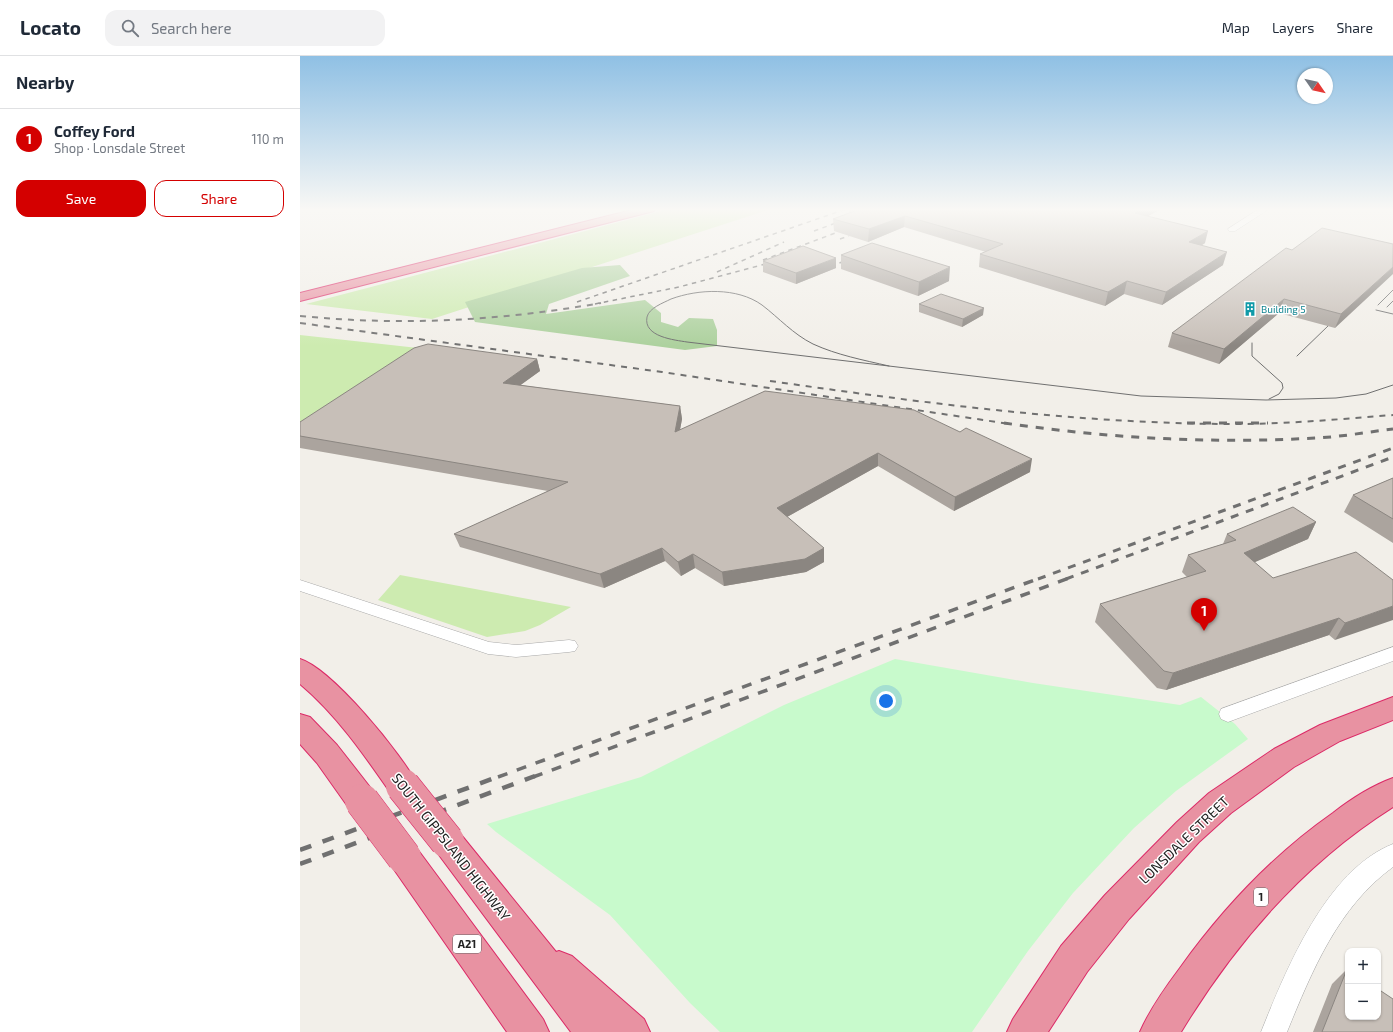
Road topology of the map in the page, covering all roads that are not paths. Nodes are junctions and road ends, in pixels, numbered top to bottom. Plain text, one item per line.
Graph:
1 (469, 255) edge
2 (300, 297) edge
3 (300, 585) edge
4 (568, 646) dead end
5 (1393, 654) edge
6 (300, 669) edge
7 (1393, 708) edge
8 (1228, 714) dead end
9 (300, 725) edge
10 (1393, 791) edge
11 (1393, 854) edge
12 (520, 936) junction
13 (530, 1032) edge
14 (596, 1032) edge
15 (631, 1032) edge
16 (1026, 1032) edge
17 (1159, 1032) edge
18 (1274, 1032) edge

1 - 2 highway
3 - 4 street
5 - 8 street
6 - 12 highway, SOUTH GIPPSLAND HIGHWAY, bridge
7 - 16 highway, LONSDALE STREET
9 - 13 highway, A21, bridge
10 - 17 highway, 1
11 - 18 street
12 - 14 highway, SOUTH GIPPSLAND HIGHWAY
12 - 15 highway

